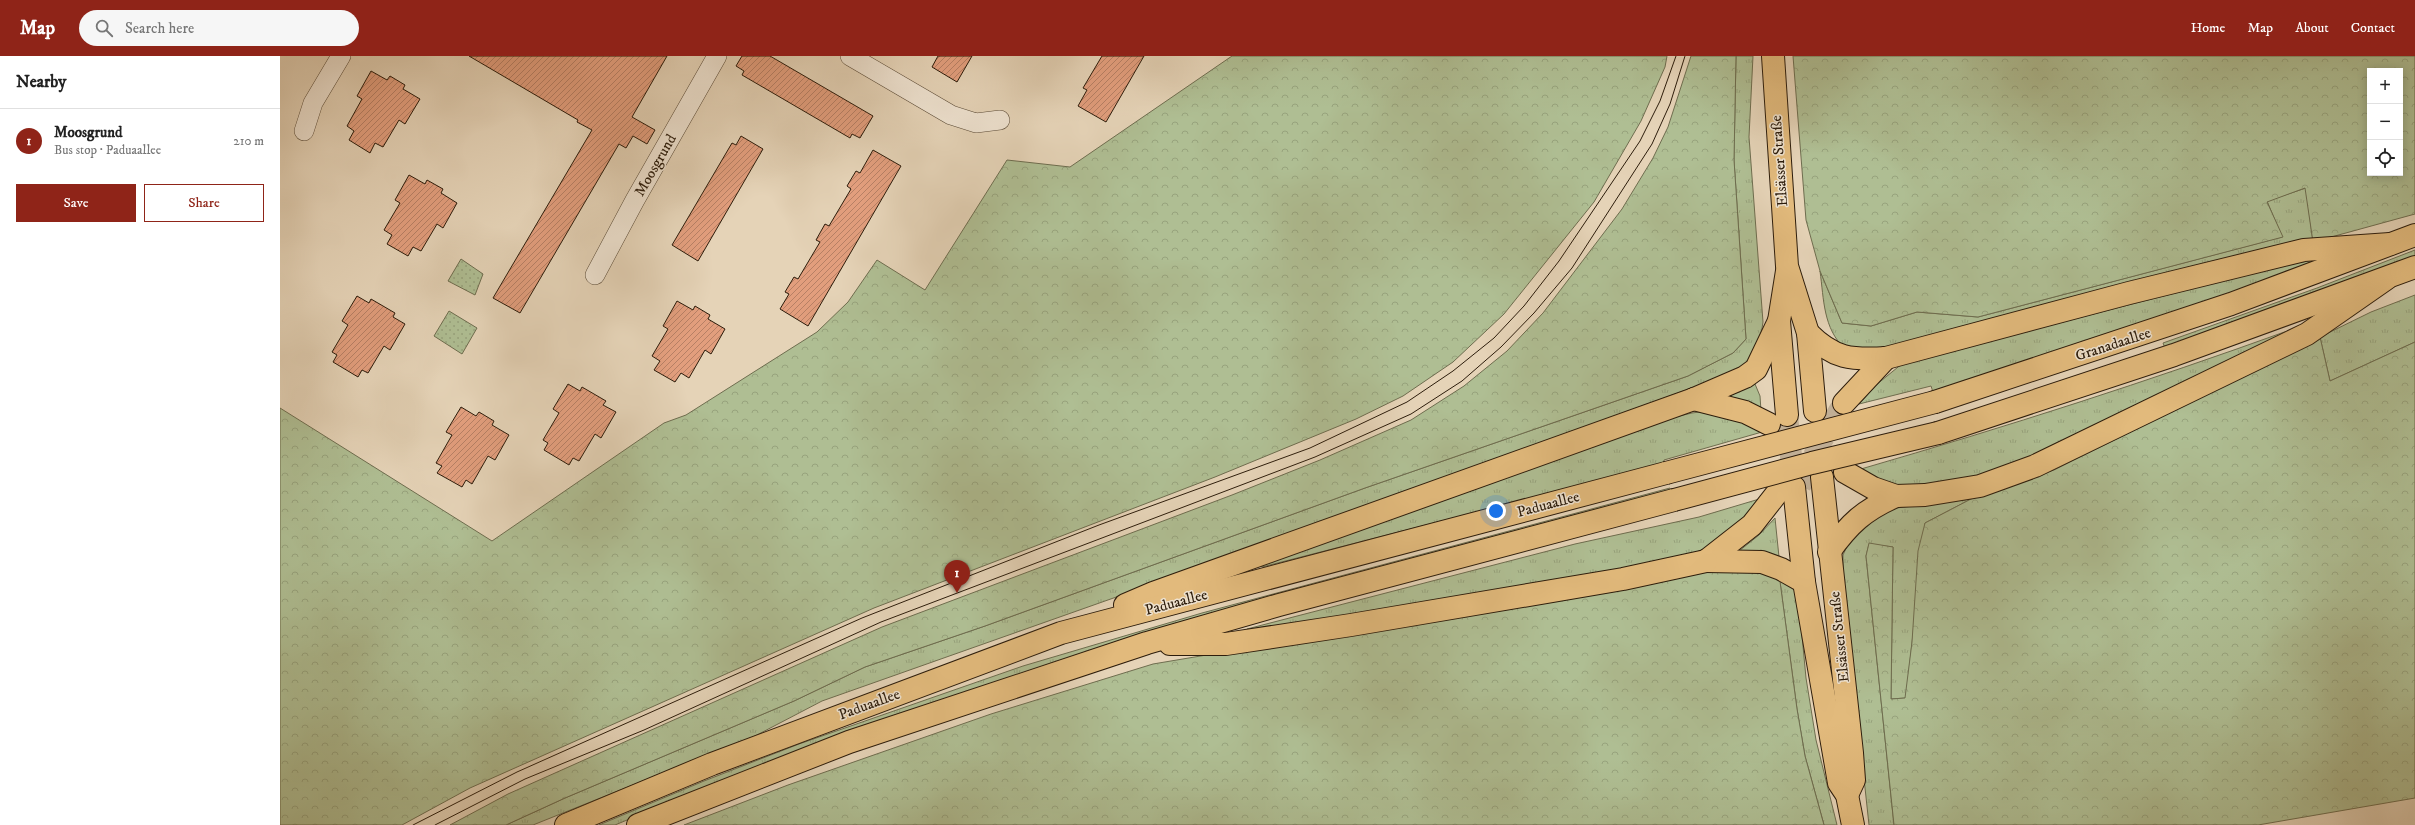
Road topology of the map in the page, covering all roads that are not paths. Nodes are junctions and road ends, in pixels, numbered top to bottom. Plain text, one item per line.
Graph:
1 (341, 56) edge
2 (717, 56) edge
3 (850, 56) edge
4 (1773, 56) edge
5 (1000, 120) dead end
6 (304, 131) dead end
7 (2415, 234) edge
8 (2390, 244) junction
9 (1787, 266) junction
10 (2415, 267) edge
11 (595, 275) dead end
12 (2386, 279) junction
13 (1779, 321) junction
14 (1808, 333) junction
15 (1886, 358) junction
16 (1694, 399) junction
17 (1844, 403) tunnel mouth
18 (1815, 411) dead end
19 (1805, 434) joint
20 (1817, 470) junction
21 (1845, 472) dead end
22 (1896, 496) junction
23 (1829, 552) junction
24 (1706, 561) junction
25 (1804, 582) junction
26 (1061, 633) junction
27 (1147, 643) junction
28 (1847, 796) junction
29 (566, 825) edge
30 (638, 825) edge
31 (1853, 825) edge

1 - 6 street
2 - 11 street, Moosgrund
3 - 5 street
4 - 9 main road, Elsässer Straße
7 - 8 main road, Granadaallee
8 - 15 main road
8 - 19 main road, Granadaallee, bridge
9 - 13 main road, Elsässer Straße
9 - 14 main road, Elsässer Straße
10 - 12 main road, Granadaallee
12 - 20 main road, Granadaallee, bridge
12 - 22 main road
13 - 16 main road
13 - 16 main road, Elsässer Straße
14 - 15 main road
14 - 18 main road, Elsässer Straße
15 - 17 main road
16 - 26 main road
19 - 26 main road, Paduaallee, bridge
20 - 23 main road, Elsässer Straße
20 - 27 main road, Paduaallee, bridge
21 - 22 main road
22 - 23 main road
23 - 28 main road, Elsässer Straße
24 - 25 main road
24 - 25 main road, Elsässer Straße
24 - 27 main road
25 - 28 main road, Elsässer Straße
26 - 29 main road, Paduaallee
27 - 30 main road, Paduaallee
28 - 31 main road, Elsässer Straße

